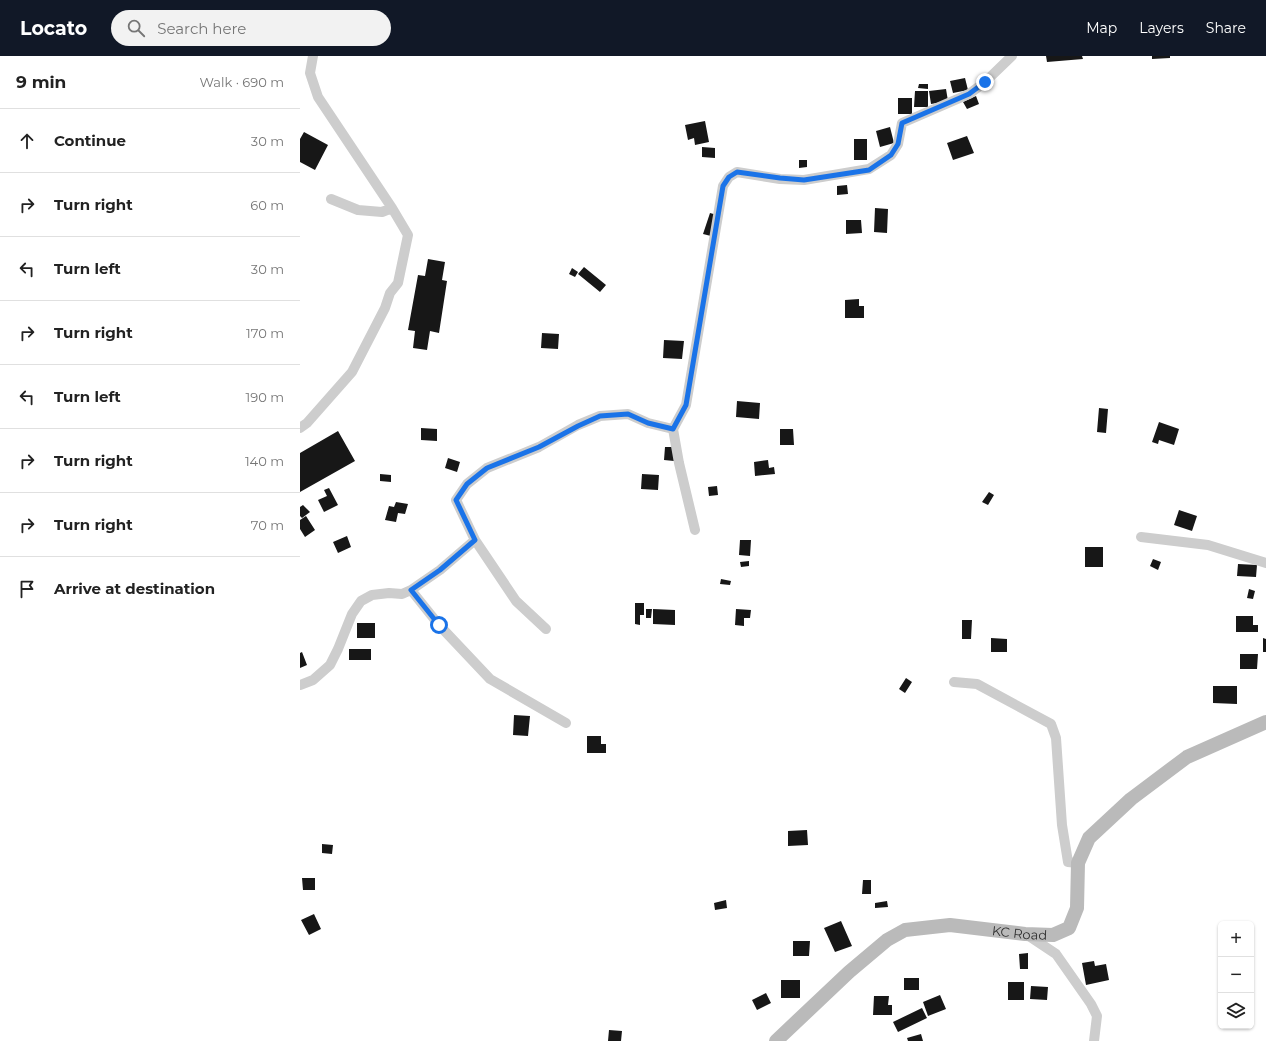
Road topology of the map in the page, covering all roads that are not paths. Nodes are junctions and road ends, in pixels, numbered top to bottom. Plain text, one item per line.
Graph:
1 (313, 56) edge
2 (1012, 56) edge
3 (331, 199) dead end
4 (392, 208) junction
5 (300, 428) edge
6 (673, 429) junction
7 (695, 530) dead end
8 (1141, 537) dead end
9 (475, 540) junction
10 (1266, 563) edge
11 (411, 590) junction
12 (546, 628) dead end
13 (954, 682) dead end
14 (300, 685) edge
15 (1266, 722) edge
16 (566, 723) dead end
17 (1078, 863) junction
18 (1025, 934) junction
19 (776, 1041) edge
20 (1094, 1041) edge

1 - 4 street
2 - 6 street
3 - 4 street
4 - 5 street
6 - 7 street
6 - 9 street
8 - 10 street
9 - 11 street
9 - 12 street
11 - 14 street
11 - 16 street
13 - 17 street
15 - 17 main road, KC Road
17 - 18 main road, KC Road
18 - 19 main road, KC Road
18 - 20 street

